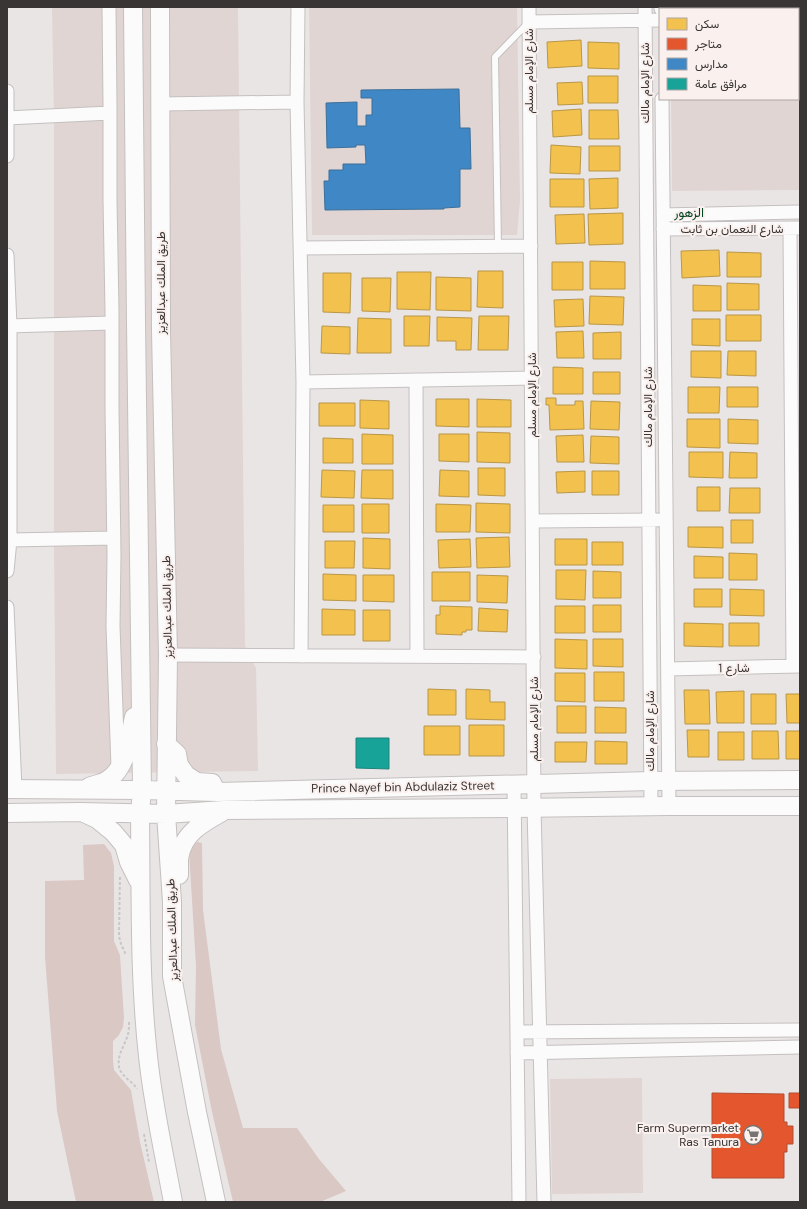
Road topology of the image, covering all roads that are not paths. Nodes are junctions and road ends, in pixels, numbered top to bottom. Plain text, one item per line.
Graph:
1 (109, 7) edge
2 (133, 7) edge
3 (160, 7) edge
4 (298, 7) edge
5 (529, 7) edge
6 (644, 7) edge
7 (645, 20) junction
8 (659, 20) edge
9 (529, 22) junction
10 (7, 91) edge
11 (662, 100) edge
12 (297, 102) junction
13 (161, 104) junction
14 (110, 113) junction
15 (7, 118) edge
16 (7, 156) edge
17 (800, 212) edge
18 (663, 215) junction
19 (795, 228) edge
20 (663, 229) junction
21 (498, 246) junction
22 (530, 246) junction
23 (301, 248) junction
24 (7, 255) edge
25 (112, 323) junction
26 (8, 326) edge
27 (796, 359) edge
28 (532, 378) junction
29 (416, 380) junction
30 (303, 382) junction
31 (8, 437) edge
32 (649, 520) junction
33 (666, 520) junction
34 (533, 521) junction
35 (114, 538) junction
36 (10, 540) junction
37 (7, 572) edge
38 (7, 607) edge
39 (168, 655) junction
40 (301, 656) junction
41 (417, 656) junction
42 (534, 657) junction
43 (797, 666) edge
44 (668, 669) junction
45 (140, 693) junction
46 (166, 744) junction
47 (118, 771) junction
48 (669, 780) junction
49 (800, 780) edge
50 (651, 781) junction
51 (514, 784) junction
52 (535, 784) junction
53 (11, 789) edge
54 (78, 790) junction
55 (142, 790) junction
56 (166, 790) junction
57 (218, 792) junction
58 (651, 806) junction
59 (669, 806) junction
60 (800, 806) edge
61 (514, 808) junction
62 (534, 808) junction
63 (224, 810) junction
64 (81, 812) junction
65 (7, 813) edge
66 (140, 813) junction
67 (166, 814) junction
68 (141, 886) junction
69 (172, 902) junction
70 (800, 1030) edge
71 (517, 1032) junction
72 (540, 1032) junction
73 (800, 1047) edge
74 (517, 1053) junction
75 (540, 1053) junction
76 (173, 1202) edge
77 (216, 1202) edge
78 (519, 1202) edge
79 (544, 1202) edge

1 - 14 street
2 - 45 main road, طريق الملك عبدالعزيز
3 - 13 main road, طريق الملك عبدالعزيز
4 - 12 street
5 - 9 street, شارع الإمام مسلم
6 - 7 street, شارع الإمام مالك
7 - 8 street
7 - 9 street
7 - 32 street, شارع الإمام مالك
9 - 21 lane
9 - 22 street, شارع الإمام مسلم
10 - 15 street
11 - 18 street, شارع الإمام مالك
12 - 13 street
12 - 23 street
13 - 39 main road, طريق الملك عبدالعزيز
14 - 15 street
14 - 25 street
15 - 16 street
17 - 18 street, شارع النعمان بن ثابت
18 - 20 street, شارع الإمام مالك
19 - 20 street, شارع النعمان بن ثابت
19 - 27 street
20 - 33 street, شارع الإمام مالك
21 - 22 street
21 - 23 street
22 - 28 street, شارع الإمام مسلم
23 - 30 street
24 - 26 street
25 - 26 street
25 - 35 street
26 - 31 street
27 - 43 street
28 - 29 street
28 - 34 street, شارع الإمام مسلم
29 - 30 street
29 - 41 street
30 - 40 street
31 - 36 street
32 - 33 street
32 - 34 street
32 - 50 street, شارع الإمام مالك
33 - 44 street, شارع الإمام مالك
34 - 42 street, شارع الإمام مسلم
35 - 36 street
35 - 47 street
36 - 37 street
38 - 53 street
39 - 40 street
39 - 46 main road, طريق الملك عبدالعزيز
40 - 41 street
41 - 42 street
42 - 52 street, شارع الإمام مسلم
43 - 44 street, شارع 1
44 - 48 street, شارع الإمام مالك
45 - 47 main road
45 - 55 main road, طريق الملك عبدالعزيز
46 - 56 main road, طريق الملك عبدالعزيز
46 - 57 main road
47 - 54 main road
48 - 49 main road, Prince Nayef bin Abdulaziz Street
48 - 50 main road, Prince Nayef bin Abdulaziz Street
48 - 59 street, شارع الإمام مالك
50 - 52 main road, Prince Nayef bin Abdulaziz Street
50 - 58 street, شارع الإمام مالك
51 - 52 main road, Prince Nayef bin Abdulaziz Street
51 - 57 main road, Prince Nayef bin Abdulaziz Street
51 - 61 street
52 - 62 street, شارع الإمام مسلم
53 - 54 main road, Prince Nayef bin Abdulaziz Street
54 - 55 main road, Prince Nayef bin Abdulaziz Street
55 - 56 main road, Prince Nayef bin Abdulaziz Street
55 - 66 main road, طريق الملك عبدالعزيز
56 - 57 main road, Prince Nayef bin Abdulaziz Street
56 - 67 main road, طريق الملك عبدالعزيز
58 - 59 main road, Prince Nayef bin Abdulaziz Street
58 - 62 main road, Prince Nayef bin Abdulaziz Street
59 - 60 main road, Prince Nayef bin Abdulaziz Street
61 - 62 main road, Prince Nayef bin Abdulaziz Street
61 - 63 main road, Prince Nayef bin Abdulaziz Street
61 - 71 street
62 - 72 street, شارع الإمام مسلم
63 - 67 main road, Prince Nayef bin Abdulaziz Street
63 - 69 main road
64 - 65 main road, Prince Nayef bin Abdulaziz Street
64 - 66 main road, Prince Nayef bin Abdulaziz Street
64 - 68 main road
66 - 67 main road, Prince Nayef bin Abdulaziz Street
66 - 68 main road, طريق الملك عبدالعزيز
67 - 69 main road, طريق الملك عبدالعزيز
68 - 76 main road, طريق الملك عبدالعزيز
69 - 77 main road, طريق الملك عبدالعزيز
70 - 72 street
71 - 72 street
71 - 74 street
72 - 75 street, شارع الإمام مسلم
73 - 75 street
74 - 75 street
74 - 78 street
75 - 79 street, شارع الإمام مسلم

